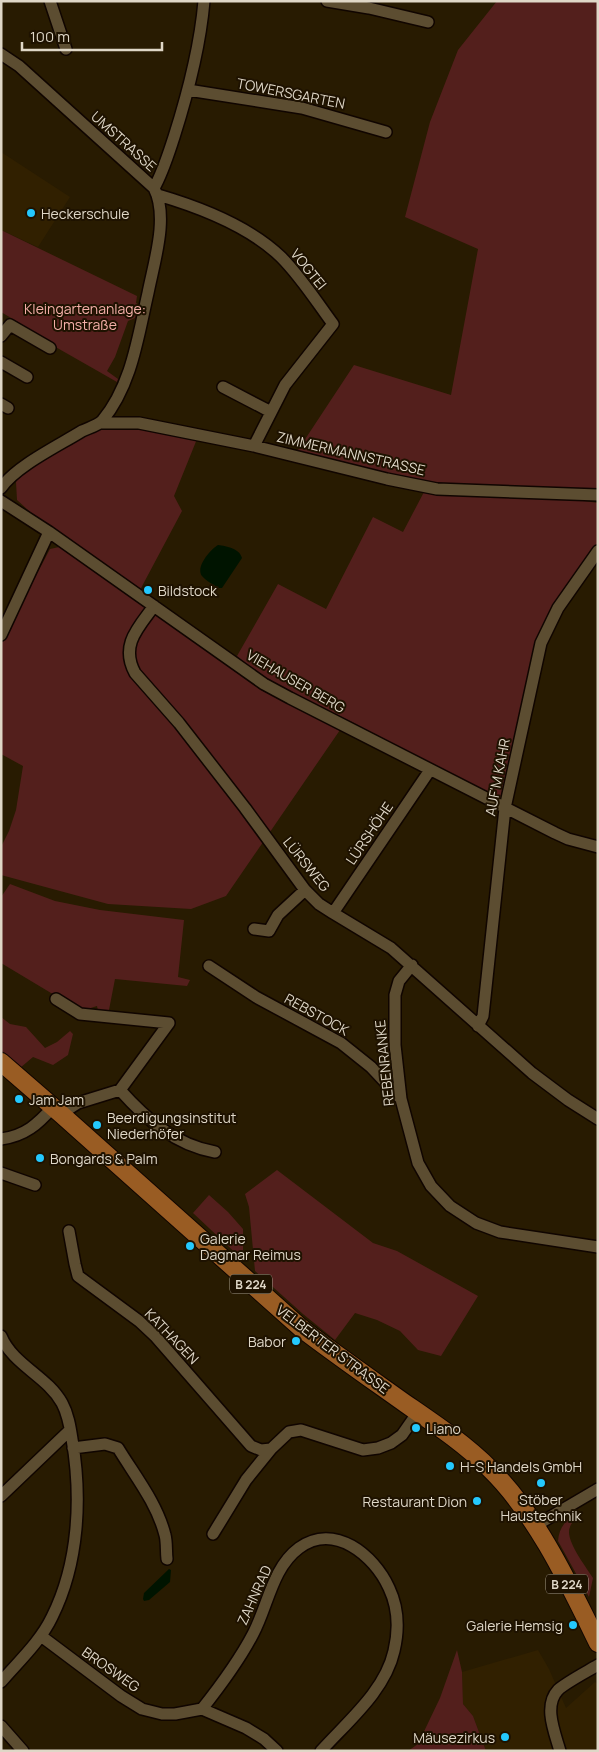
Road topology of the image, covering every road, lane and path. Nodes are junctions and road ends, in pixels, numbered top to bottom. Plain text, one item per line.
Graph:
1 (50, 1) edge
2 (204, 1) edge
3 (327, 1) edge
4 (428, 22) dead end
5 (66, 49) dead end
6 (1, 54) edge
7 (188, 90) junction
8 (386, 132) dead end
9 (156, 192) junction
10 (1, 336) edge
11 (50, 348) dead end
12 (1, 362) edge
13 (27, 377) dead end
14 (223, 387) dead end
15 (271, 412) junction
16 (101, 422) junction
17 (254, 446) junction
18 (1, 488) edge
19 (598, 495) edge
20 (1, 501) edge
21 (49, 532) junction
22 (598, 551) edge
23 (154, 606) junction
24 (1, 634) edge
25 (430, 770) junction
26 (505, 808) junction
27 (598, 847) edge
28 (304, 890) junction
29 (333, 913) junction
30 (254, 929) dead end
31 (412, 965) junction
32 (208, 966) dead end
33 (56, 999) dead end
34 (478, 1026) junction
35 (1, 1062) edge
36 (120, 1090) junction
37 (401, 1099) junction
38 (57, 1110) junction
39 (598, 1119) edge
40 (1, 1139) edge
41 (215, 1152) dead end
42 (1, 1173) edge
43 (35, 1185) dead end
44 (69, 1231) dead end
45 (598, 1248) edge
46 (1, 1336) edge
47 (5, 1352) edge
48 (418, 1412) junction
49 (70, 1430) junction
50 (73, 1448) junction
51 (271, 1448) junction
52 (598, 1489) edge
53 (1, 1496) edge
54 (535, 1526) junction
55 (212, 1534) dead end
56 (166, 1559) dead end
57 (41, 1636) junction
58 (598, 1643) edge
59 (598, 1666) edge
60 (1, 1682) edge
61 (202, 1709) junction
62 (1, 1726) edge
63 (23, 1751) edge
64 (277, 1751) edge
65 (322, 1751) edge
66 (560, 1751) edge

1 - 5 street
2 - 7 street
3 - 4 street
6 - 9 street, UMSTRASSE
7 - 8 street, TOWERSGARTEN
7 - 9 street
9 - 15 street, VOGTEI
9 - 16 street
10 - 11 street
12 - 13 street
14 - 15 street
15 - 17 street, VOGTEI
16 - 17 street, ZIMMERMANNSTRASSE
16 - 18 street
17 - 19 street, ZIMMERMANNSTRASSE
20 - 21 street, VIEHAUSER BERG
21 - 23 street, VIEHAUSER BERG
21 - 24 street
22 - 26 street, AUF'M KAHR
23 - 25 street, VIEHAUSER BERG
23 - 28 street, LÜRSWEG
25 - 26 street, VIEHAUSER BERG
25 - 29 street, LÜRSHÖHE
26 - 27 street, VIEHAUSER BERG
26 - 34 street, AUF'M KAHR
28 - 29 street, LÜRSWEG
28 - 30 street
29 - 31 street, LÜRSWEG
31 - 34 street, LÜRSWEG
31 - 37 street, REBENRANKE
32 - 37 street, REBSTOCK
33 - 36 street
34 - 39 street, LÜRSWEG
35 - 38 main road, VELBERTER STRASSE / B 224
36 - 38 street
36 - 41 street
37 - 45 street, REBENRANKE
38 - 40 street
38 - 48 main road, VELBERTER STRASSE / B 224
42 - 43 street
44 - 51 street, KATHAGEN
46 - 47 street
47 - 49 street
48 - 51 street
48 - 54 main road, VELBERTER STRASSE / B 224
49 - 50 street
49 - 53 street
50 - 56 street
50 - 57 street
51 - 55 street
52 - 54 street
54 - 58 main road, B 224
57 - 60 street
57 - 61 street, BROSWEG
59 - 66 street
61 - 64 street
61 - 65 street, ZAHNRAD
62 - 63 street

